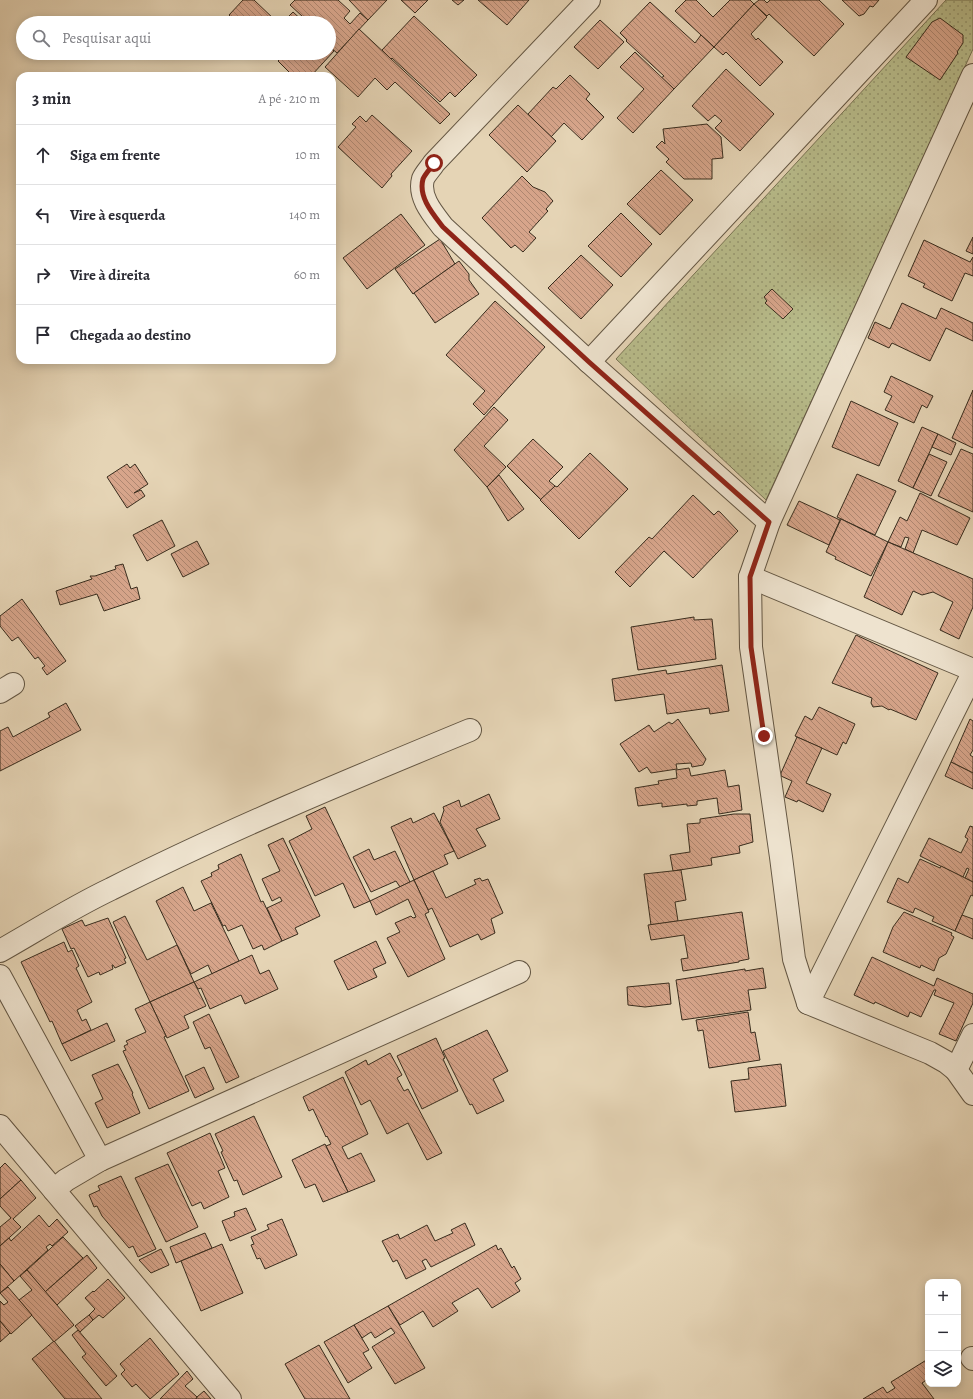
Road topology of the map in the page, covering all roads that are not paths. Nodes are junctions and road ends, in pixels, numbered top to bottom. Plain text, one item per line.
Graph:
1 (589, 0) edge
2 (926, 0) edge
3 (973, 75) edge
4 (589, 362) junction
5 (769, 522) junction
6 (750, 577) junction
7 (973, 670) edge
8 (973, 673) edge
9 (470, 730) dead end
10 (0, 951) edge
11 (519, 972) dead end
12 (0, 976) edge
13 (808, 1003) junction
14 (973, 1035) edge
15 (956, 1070) junction
16 (973, 1094) edge
17 (0, 1126) edge
18 (100, 1160) junction
19 (54, 1190) junction
20 (230, 1399) edge

1 - 4 street
2 - 4 street
3 - 5 street
4 - 5 street
5 - 6 street
6 - 7 street
6 - 13 street
8 - 13 street
9 - 10 street
11 - 18 street
12 - 18 street
13 - 15 street
14 - 15 street
15 - 16 street
17 - 19 street
18 - 19 street
19 - 20 street

